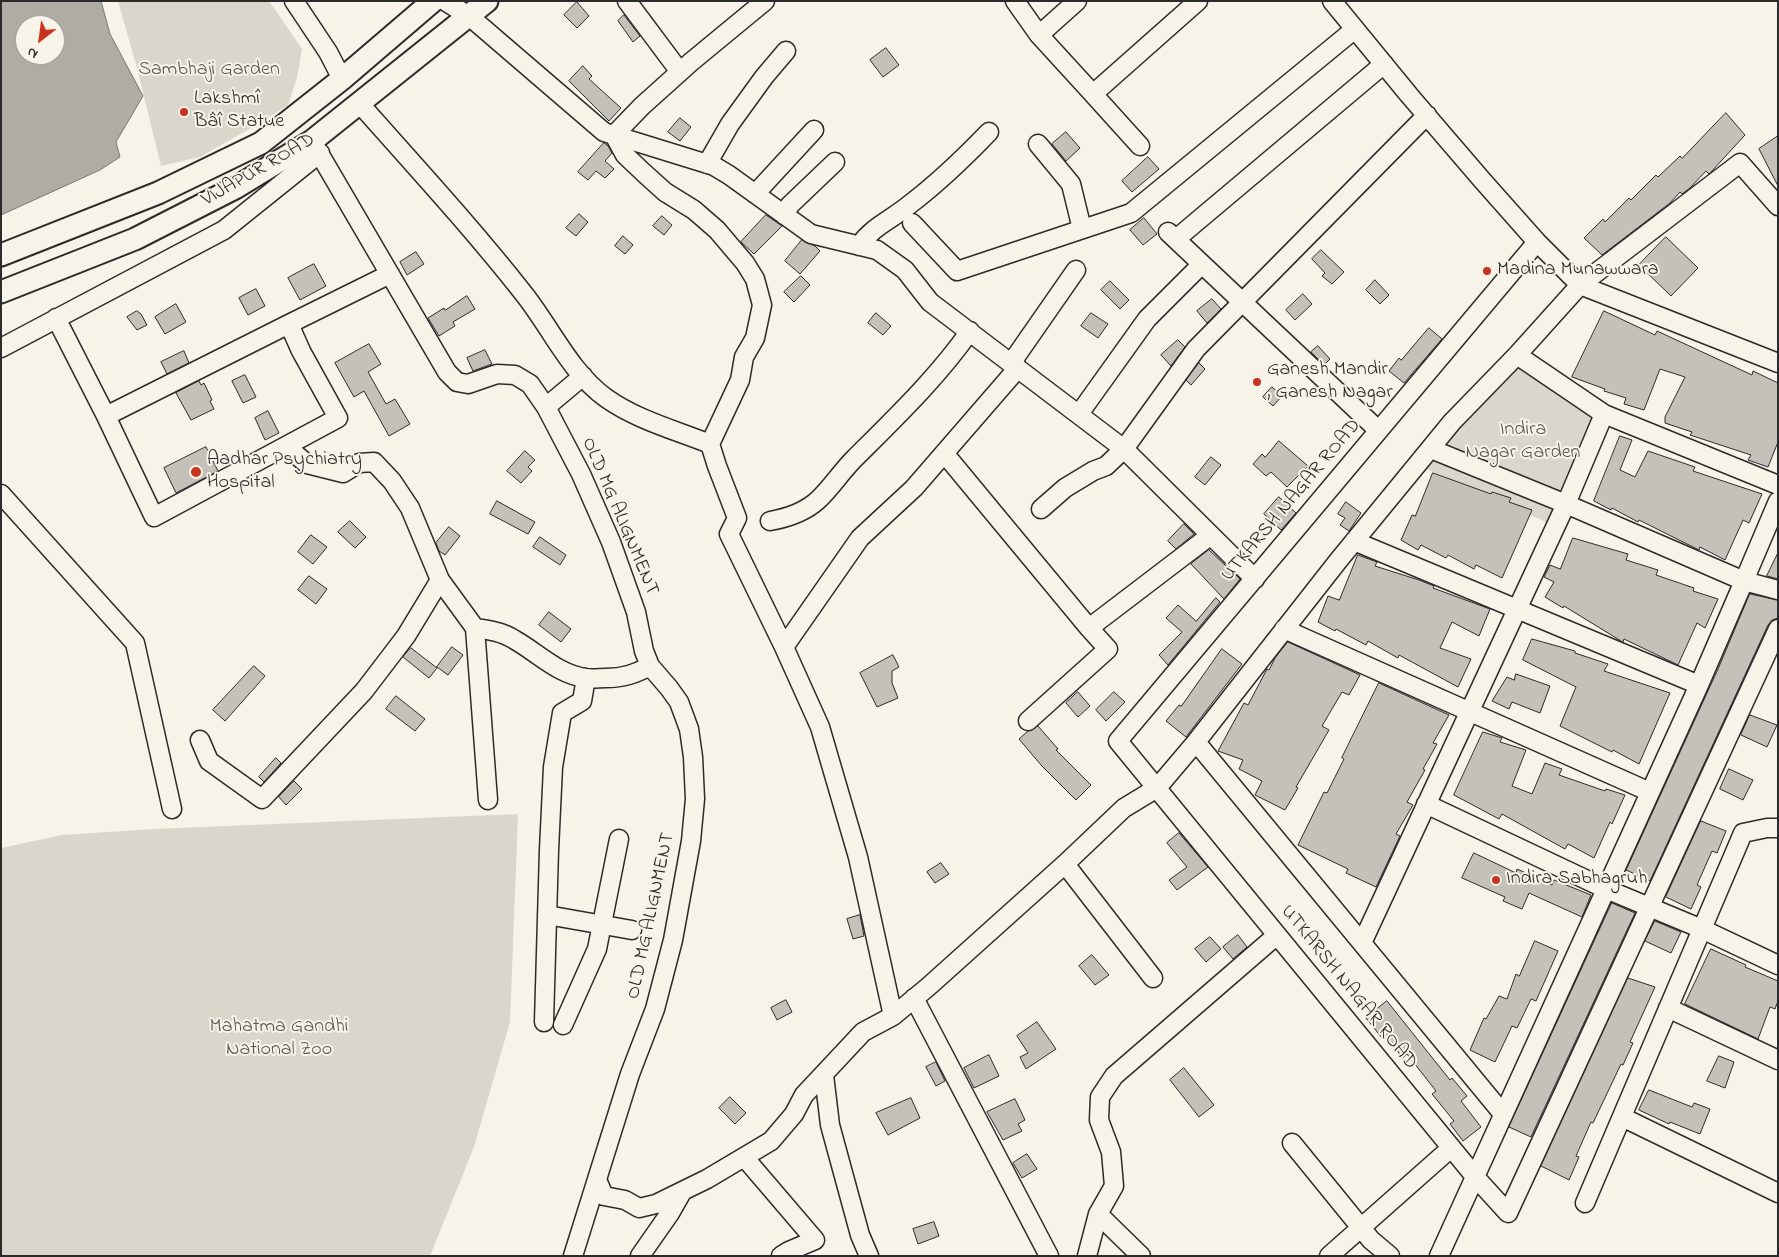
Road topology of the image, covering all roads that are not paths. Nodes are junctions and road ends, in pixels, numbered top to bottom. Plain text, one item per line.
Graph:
1 (294, 1) edge
2 (433, 1) edge
3 (445, 1) edge
4 (487, 1) edge
5 (627, 1) edge
6 (766, 1) edge
7 (1015, 1) edge
8 (1077, 1) edge
9 (1198, 1) edge
10 (1332, 1) edge
11 (469, 16) junction
12 (1355, 29) junction
13 (1039, 35) junction
14 (786, 51) dead end
15 (1384, 64) junction
16 (680, 72) junction
17 (342, 79) junction
18 (1092, 94) junction
19 (360, 104) junction
20 (1427, 115) junction
21 (814, 130) dead end
22 (990, 132) dead end
23 (614, 135) junction
24 (1038, 144) dead end
25 (1140, 146) dead end
26 (316, 147) junction
27 (836, 162) dead end
28 (708, 164) junction
29 (755, 194) junction
30 (1778, 206) edge
31 (784, 215) junction
32 (912, 224) dead end
33 (1082, 229) junction
34 (1537, 242) junction
35 (859, 246) junction
36 (1, 255) edge
37 (1202, 264) junction
38 (1076, 270) dead end
39 (390, 274) junction
40 (1580, 285) junction
41 (1, 292) edge
42 (1242, 302) junction
43 (56, 318) junction
44 (289, 324) junction
45 (970, 331) junction
46 (1, 348) edge
47 (1517, 355) junction
48 (1778, 364) edge
49 (1015, 365) junction
50 (583, 376) junction
51 (546, 407) junction
52 (1079, 414) junction
53 (1604, 414) junction
54 (106, 416) junction
55 (1378, 430) junction
56 (710, 444) junction
57 (286, 446) junction
58 (1124, 449) junction
59 (1430, 449) junction
60 (944, 453) junction
61 (1778, 485) edge
62 (1, 494) edge
63 (1778, 501) edge
64 (1566, 504) junction
65 (1040, 509) dead end
66 (770, 521) dead end
67 (1211, 534) junction
68 (1354, 542) junction
69 (1255, 579) junction
70 (440, 580) junction
71 (1744, 581) junction
72 (1778, 590) edge
73 (1517, 609) junction
74 (475, 628) junction
75 (1090, 628) junction
76 (1284, 628) junction
77 (1778, 629) edge
78 (784, 647) junction
79 (650, 666) junction
80 (586, 678) junction
81 (1699, 685) junction
82 (1469, 711) junction
83 (1028, 721) dead end
84 (200, 740) dead end
85 (1196, 742) junction
86 (1157, 788) junction
87 (1650, 792) junction
88 (488, 800) dead end
89 (1426, 804) junction
90 (172, 809) dead end
91 (1778, 828) edge
92 (619, 839) dead end
93 (1065, 864) junction
94 (1606, 888) junction
95 (1649, 908) junction
96 (547, 915) junction
97 (602, 925) junction
98 (1702, 929) junction
99 (632, 930) dead end
100 (1277, 935) junction
101 (1362, 943) junction
102 (1778, 966) edge
103 (1153, 978) dead end
104 (914, 998) junction
105 (1668, 1008) junction
106 (893, 1016) junction
107 (544, 1022) dead end
108 (563, 1024) dead end
109 (1778, 1060) edge
110 (824, 1075) junction
111 (1503, 1114) junction
112 (1622, 1117) junction
113 (1292, 1143) dead end
114 (1451, 1148) junction
115 (744, 1157) junction
116 (1475, 1177) junction
117 (598, 1182) junction
118 (682, 1192) junction
119 (1778, 1193) edge
120 (1585, 1202) dead end
121 (1098, 1214) junction
122 (1361, 1227) junction
123 (573, 1256) edge
124 (640, 1256) edge
125 (781, 1256) edge
126 (869, 1256) edge
127 (1049, 1256) edge
128 (1087, 1256) edge
129 (1141, 1256) edge
130 (1329, 1256) edge
131 (1390, 1256) edge
132 (1439, 1256) edge

1 - 17 street
2 - 17 main road, VIJAPUR ROAD
3 - 11 street
4 - 11 main road, VIJAPUR ROAD
5 - 16 street
6 - 16 street
7 - 13 street
8 - 13 street
9 - 18 street
10 - 12 street
11 - 19 main road, VIJAPUR ROAD
11 - 23 street
12 - 15 street
12 - 33 street
13 - 18 street
14 - 28 street
15 - 20 street
15 - 37 street
16 - 23 street
17 - 36 main road, VIJAPUR ROAD
18 - 25 street
19 - 26 main road, VIJAPUR ROAD
19 - 50 street
20 - 34 street
20 - 42 street
21 - 29 street
22 - 35 street
23 - 28 street
23 - 56 street
24 - 33 street
26 - 39 street
26 - 41 main road, VIJAPUR ROAD
26 - 43 street
27 - 31 street
28 - 29 street
29 - 31 street
30 - 40 street
31 - 35 street
32 - 33 street
34 - 40 street
34 - 55 street, UTKARSH NAGAR ROAD
35 - 45 street
37 - 42 street
37 - 52 street
38 - 49 street
39 - 44 street
39 - 51 street, OLD MG ALIGNMENT
40 - 47 street
40 - 48 street
42 - 55 street
42 - 58 street
43 - 46 street
43 - 54 street
44 - 54 street
44 - 57 street
45 - 49 street
45 - 66 street
47 - 53 street
47 - 59 street
49 - 52 street
49 - 60 street
50 - 51 street
50 - 56 street
51 - 79 street, OLD MG ALIGNMENT
52 - 58 street
53 - 61 street
53 - 64 street
54 - 57 street
55 - 69 street, UTKARSH NAGAR ROAD
56 - 78 street
57 - 70 street
58 - 65 street
58 - 67 street
59 - 64 street
59 - 68 street
60 - 75 street
60 - 78 street
62 - 90 street
63 - 71 street
64 - 71 street
64 - 73 street
67 - 69 street
67 - 75 street
68 - 73 street
68 - 76 street
69 - 86 street, UTKARSH NAGAR ROAD
70 - 74 street
70 - 84 street
71 - 72 street
71 - 81 street
73 - 81 street
73 - 82 street
74 - 80 street
74 - 88 street
75 - 83 street
76 - 82 street
76 - 85 street
77 - 95 street
78 - 106 street
79 - 80 street
79 - 117 street, OLD MG ALIGNMENT
80 - 96 street
81 - 87 street
82 - 87 street
82 - 89 street
85 - 86 street
85 - 101 street
86 - 93 street
86 - 100 street, UTKARSH NAGAR ROAD
87 - 94 street
89 - 94 street
89 - 101 street
91 - 98 street
92 - 97 street
93 - 103 street
93 - 104 street
94 - 95 street
94 - 111 street
95 - 98 street
95 - 116 street, UTKARSH NAGAR ROAD
96 - 97 street
96 - 107 street
97 - 99 street
97 - 108 street
98 - 102 street
98 - 105 street
100 - 114 street, UTKARSH NAGAR ROAD
100 - 121 street
101 - 111 street
104 - 106 street
104 - 127 street
105 - 109 street
105 - 112 street
106 - 110 street
110 - 115 street
110 - 126 street
111 - 116 street
112 - 119 street
112 - 120 street
113 - 122 street
114 - 116 street, UTKARSH NAGAR ROAD
114 - 122 street
115 - 118 street
115 - 125 street
116 - 132 street
117 - 118 street
117 - 123 street, OLD MG ALIGNMENT
118 - 124 street
121 - 128 street
121 - 129 street
122 - 130 street
122 - 131 street

